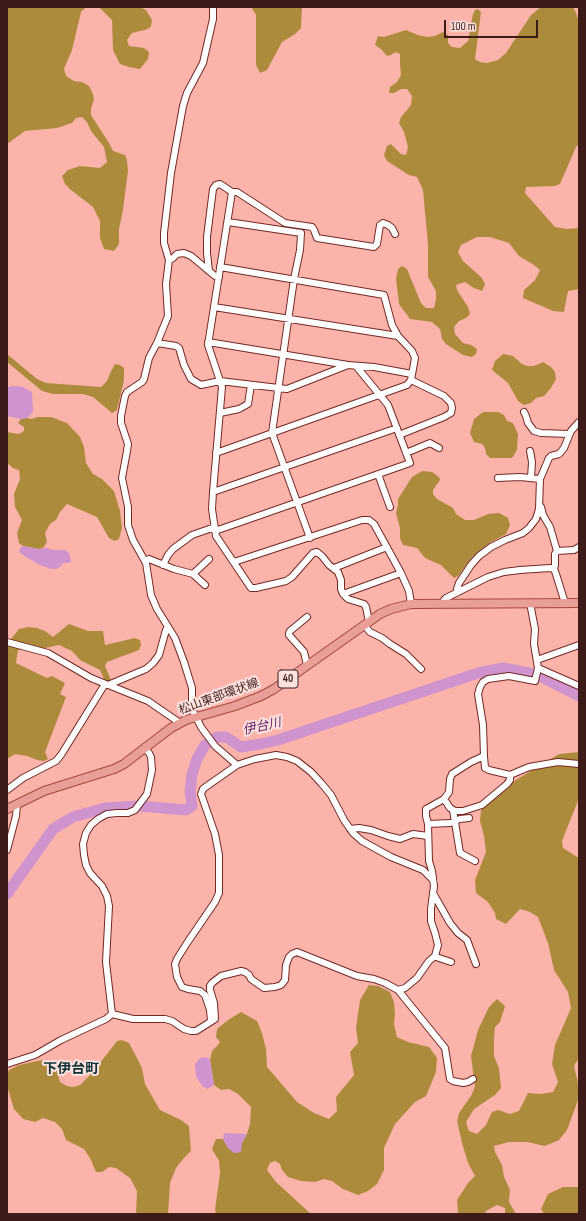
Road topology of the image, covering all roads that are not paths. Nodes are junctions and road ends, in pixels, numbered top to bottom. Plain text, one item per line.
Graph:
1 (214, 7) edge
2 (232, 192) junction
3 (228, 222) junction
4 (395, 234) dead end
5 (169, 260) junction
6 (220, 267) junction
7 (209, 271) junction
8 (219, 277) junction
9 (294, 279) junction
10 (214, 307) junction
11 (289, 319) junction
12 (398, 336) junction
13 (208, 342) junction
14 (157, 343) junction
15 (284, 354) junction
16 (348, 365) junction
17 (356, 366) junction
18 (412, 377) junction
19 (220, 381) junction
20 (251, 385) junction
21 (279, 388) junction
22 (380, 394) junction
23 (524, 412) dead end
24 (220, 413) junction
25 (579, 422) edge
26 (398, 432) junction
27 (272, 433) junction
28 (569, 434) junction
29 (439, 448) dead end
30 (530, 452) dead end
31 (216, 453) junction
32 (406, 453) junction
33 (285, 467) junction
34 (378, 474) junction
35 (498, 478) dead end
36 (531, 478) junction
37 (540, 479) junction
38 (213, 492) junction
39 (539, 500) junction
40 (298, 502) junction
41 (390, 506) dead end
42 (215, 529) junction
43 (310, 538) junction
44 (387, 547) junction
45 (579, 547) edge
46 (557, 551) junction
47 (209, 559) dead end
48 (145, 561) junction
49 (234, 562) junction
50 (163, 565) junction
51 (334, 568) junction
52 (554, 569) junction
53 (401, 572) junction
54 (193, 574) junction
55 (205, 586) dead end
56 (458, 592) junction
57 (343, 594) junction
58 (530, 603) junction
59 (565, 603) junction
60 (579, 603) edge
61 (411, 604) junction
62 (442, 604) junction
63 (307, 617) dead end
64 (366, 624) junction
65 (168, 627) junction
66 (7, 642) edge
67 (579, 645) edge
68 (537, 660) junction
69 (307, 665) junction
70 (421, 669) dead end
71 (538, 669) junction
72 (106, 684) junction
73 (579, 686) edge
74 (196, 717) junction
75 (180, 723) junction
76 (145, 749) junction
77 (484, 756) junction
78 (579, 764) edge
79 (237, 765) junction
80 (510, 775) junction
81 (7, 790) edge
82 (444, 799) junction
83 (17, 805) junction
84 (7, 809) edge
85 (453, 810) junction
86 (469, 818) dead end
87 (454, 821) junction
88 (428, 824) junction
89 (350, 829) junction
90 (428, 836) junction
91 (7, 850) edge
92 (475, 861) dead end
93 (433, 880) junction
94 (432, 892) junction
95 (436, 959) junction
96 (450, 962) dead end
97 (476, 964) dead end
98 (398, 990) junction
99 (112, 1014) junction
100 (212, 1021) junction
101 (7, 1064) edge
102 (473, 1079) dead end

1 - 5 street
2 - 3 street
2 - 4 street
2 - 7 street
3 - 6 street
3 - 9 street
5 - 7 street
5 - 14 street
6 - 8 street
6 - 9 street
7 - 8 street
8 - 10 street
9 - 11 street
9 - 12 street
10 - 11 street
10 - 13 street
11 - 12 street
11 - 15 street
12 - 18 street
13 - 15 street
13 - 19 street
14 - 19 street
14 - 48 street
15 - 16 street
15 - 21 street
16 - 17 street
16 - 21 street
17 - 18 street
17 - 22 street
18 - 22 street
18 - 26 street
19 - 20 street
19 - 24 street
20 - 21 street
20 - 24 street
21 - 27 street
22 - 26 street
22 - 27 street
23 - 28 street
24 - 31 street
25 - 28 street
26 - 32 street
26 - 33 street
27 - 31 street
27 - 33 street
28 - 37 street
29 - 32 street
30 - 36 street
31 - 38 street
32 - 34 street
33 - 38 street
33 - 40 street
34 - 40 street
34 - 41 street
35 - 36 street
36 - 37 street
37 - 39 street
38 - 42 street
39 - 46 street
39 - 56 street
40 - 42 street
40 - 43 street
42 - 49 street
42 - 50 street
43 - 44 street
43 - 49 street
44 - 51 street
44 - 53 street
45 - 46 street
46 - 52 street
47 - 54 street
48 - 50 street
48 - 65 street
49 - 51 street
50 - 54 street
51 - 57 street
52 - 56 street
52 - 59 street
53 - 57 street
53 - 61 street
54 - 55 street
56 - 62 street
57 - 64 street
58 - 59 main road, 松山東部環状線 / 40
58 - 62 main road, 松山東部環状線 / 40
58 - 68 street
59 - 60 main road, 松山東部環状線 / 40
61 - 62 main road, 松山東部環状線 / 40
61 - 64 main road, 松山東部環状線 / 40
63 - 69 street
64 - 69 main road, 松山東部環状線 / 40
64 - 70 street
65 - 72 street
65 - 74 street
66 - 72 street
67 - 68 street
68 - 71 street
69 - 74 main road, 松山東部環状線 / 40
71 - 73 street
71 - 77 street
72 - 75 street
72 - 81 street
74 - 75 main road, 松山東部環状線 / 40
74 - 79 street
75 - 76 main road, 松山東部環状線 / 40
76 - 83 main road, 松山東部環状線 / 40
76 - 99 street
77 - 80 street
77 - 82 street
78 - 80 street
79 - 89 street
79 - 100 street
80 - 85 street
82 - 85 street
82 - 88 street
83 - 84 main road, 松山東部環状線 / 40
83 - 91 street
85 - 87 street
86 - 87 street
87 - 88 street
87 - 92 street
88 - 90 street
89 - 90 street
89 - 93 street
90 - 93 street
93 - 94 street
94 - 95 street
94 - 97 street
95 - 96 street
95 - 98 street
98 - 100 street
98 - 102 street
99 - 100 street
99 - 101 street

